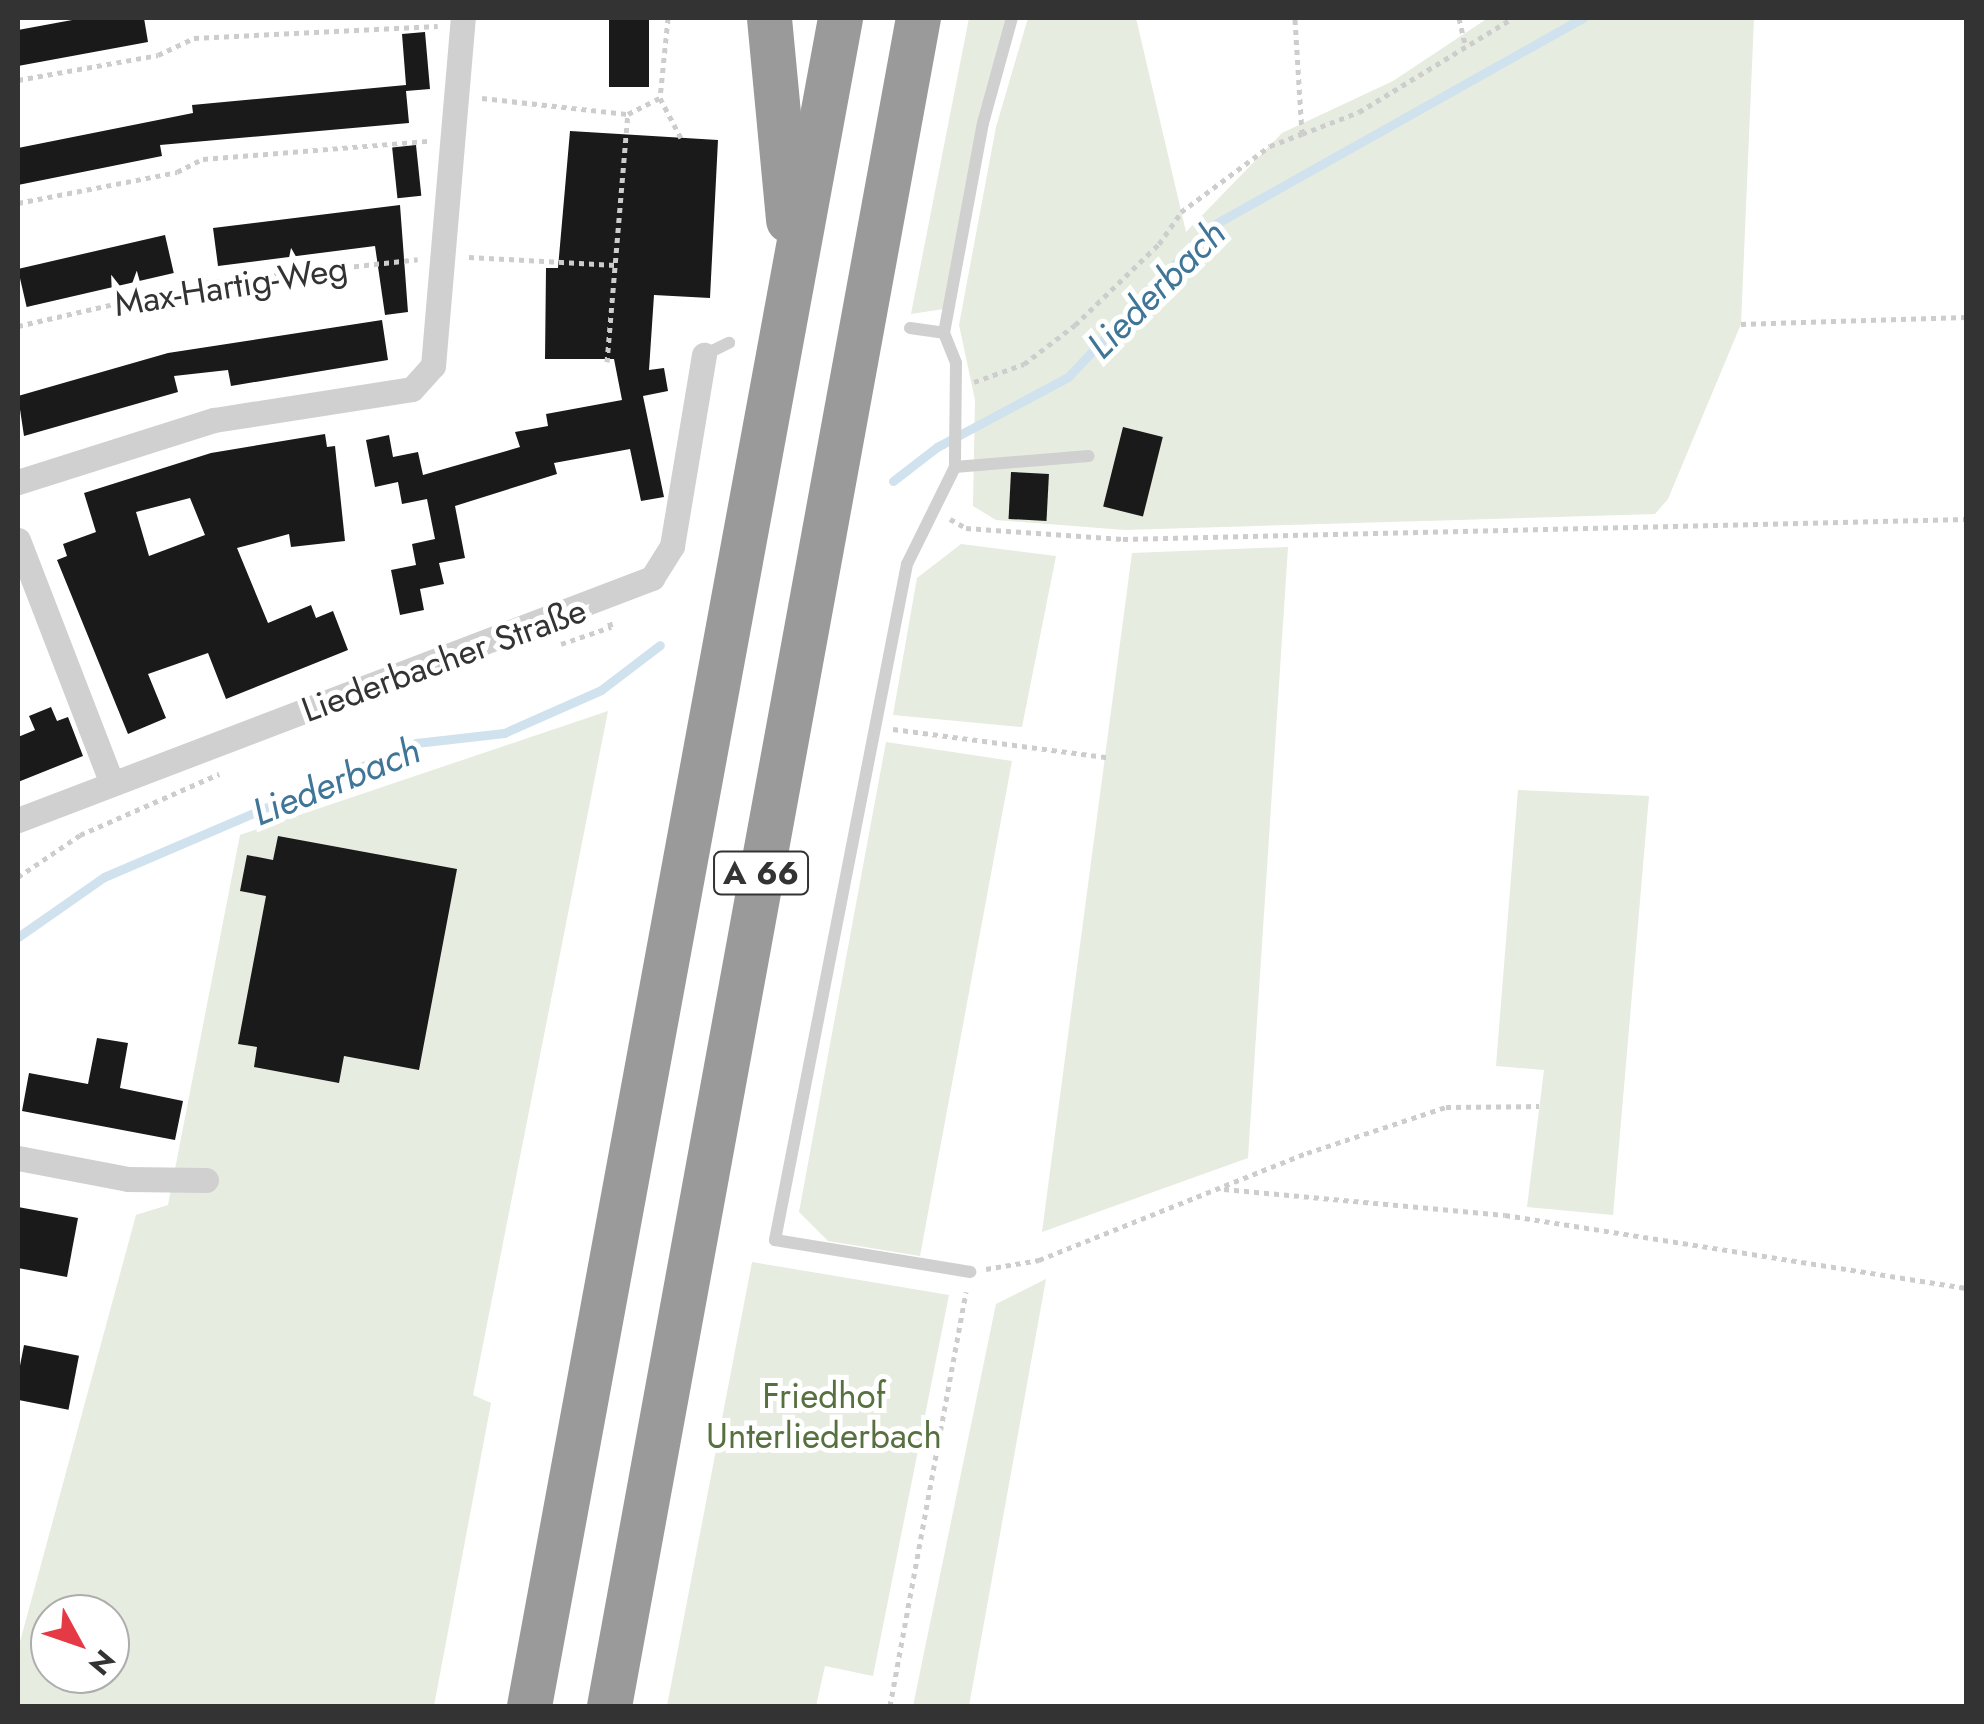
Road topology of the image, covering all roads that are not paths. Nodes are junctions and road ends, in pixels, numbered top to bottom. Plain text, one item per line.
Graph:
1 (769, 18) edge
2 (840, 18) edge
3 (1012, 18) edge
4 (463, 21) edge
5 (918, 25) edge
6 (793, 272) junction
7 (910, 328) dead end
8 (944, 333) junction
9 (728, 343) dead end
10 (704, 354) joint
11 (1089, 456) dead end
12 (956, 463) junction
13 (18, 482) edge
14 (18, 540) edge
15 (111, 781) junction
16 (18, 820) edge
17 (18, 1158) edge
18 (206, 1180) dead end
19 (970, 1272) road end
20 (529, 1706) edge
21 (609, 1706) edge

1 - 6 highway
2 - 6 highway, A 66
3 - 8 lane
4 - 13 street
5 - 21 highway, A 66
6 - 20 highway, A 66
7 - 8 lane
8 - 12 lane
9 - 10 lane
10 - 15 street, Liederbacher Straße
11 - 12 lane
12 - 19 lane
14 - 15 street
15 - 16 street, Liederbacher Straße
17 - 18 street

